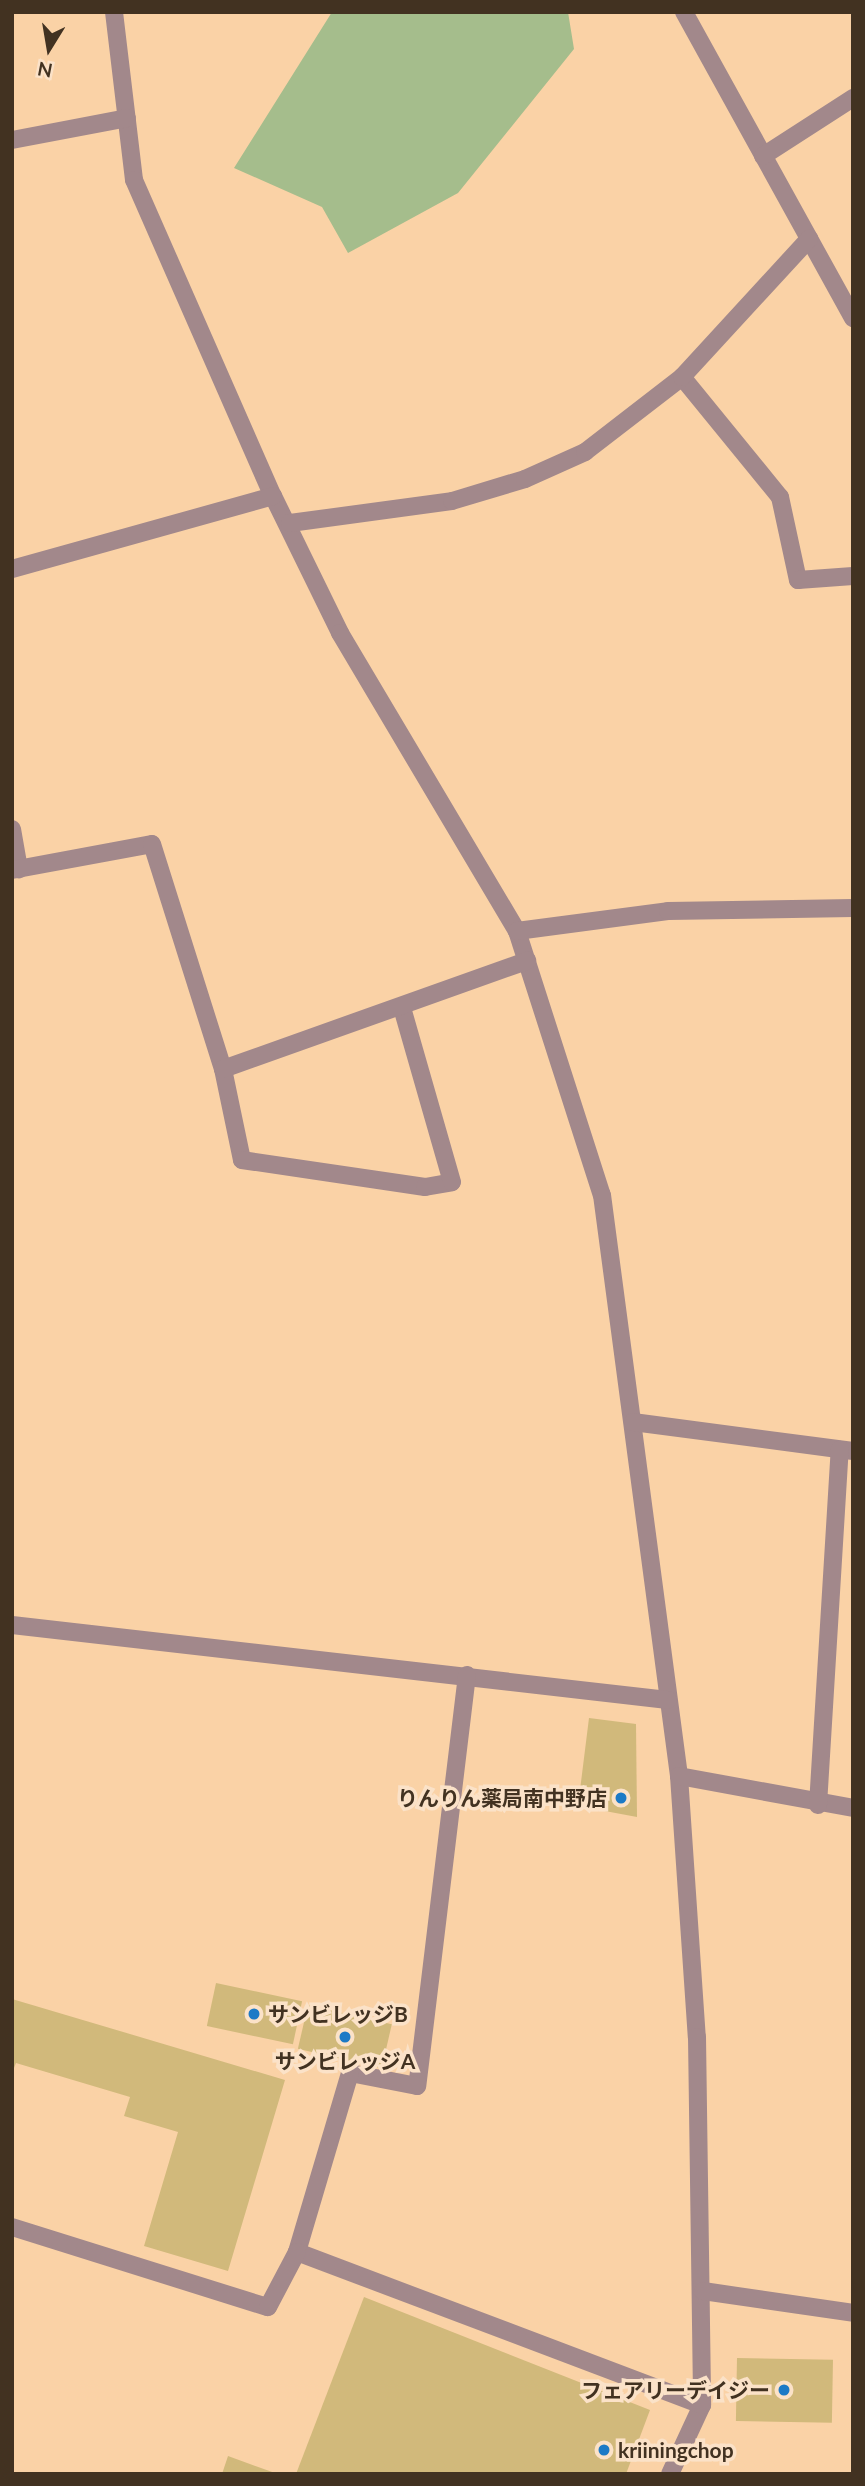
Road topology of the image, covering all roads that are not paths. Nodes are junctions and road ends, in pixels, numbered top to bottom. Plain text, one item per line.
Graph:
1 (114, 12) edge
2 (684, 12) edge
3 (853, 98) edge
4 (127, 118) junction
5 (12, 140) edge
6 (763, 156) junction
7 (809, 239) junction
8 (853, 318) edge
9 (682, 377) junction
10 (273, 496) junction
11 (290, 523) junction
12 (12, 569) edge
13 (853, 576) edge
14 (12, 829) edge
15 (16, 869) edge
16 (853, 908) edge
17 (517, 931) junction
18 (527, 961) junction
19 (402, 1008) junction
20 (223, 1069) junction
21 (634, 1422) junction
22 (846, 1450) edge
23 (12, 1625) edge
24 (467, 1675) junction
25 (668, 1700) junction
26 (679, 1776) junction
27 (818, 1805) junction
28 (853, 1808) edge
29 (12, 2227) edge
30 (296, 2252) junction
31 (703, 2291) junction
32 (853, 2313) edge
33 (702, 2405) junction
34 (670, 2474) edge

1 - 4 street
2 - 6 street
3 - 6 street
4 - 5 street
4 - 10 street
6 - 7 street
7 - 8 street
7 - 9 street
9 - 11 street
9 - 13 street
10 - 11 street
10 - 12 street
11 - 17 street
14 - 15 street
15 - 20 street
16 - 17 street
17 - 18 street
18 - 19 street
18 - 21 street
19 - 20 street
19 - 20 street
21 - 22 street
21 - 25 street
22 - 27 street
23 - 24 street
24 - 25 street
24 - 30 street
25 - 26 street
26 - 27 street
26 - 31 street
27 - 28 street
29 - 30 street
30 - 33 street
31 - 32 street
31 - 33 street
33 - 34 street

